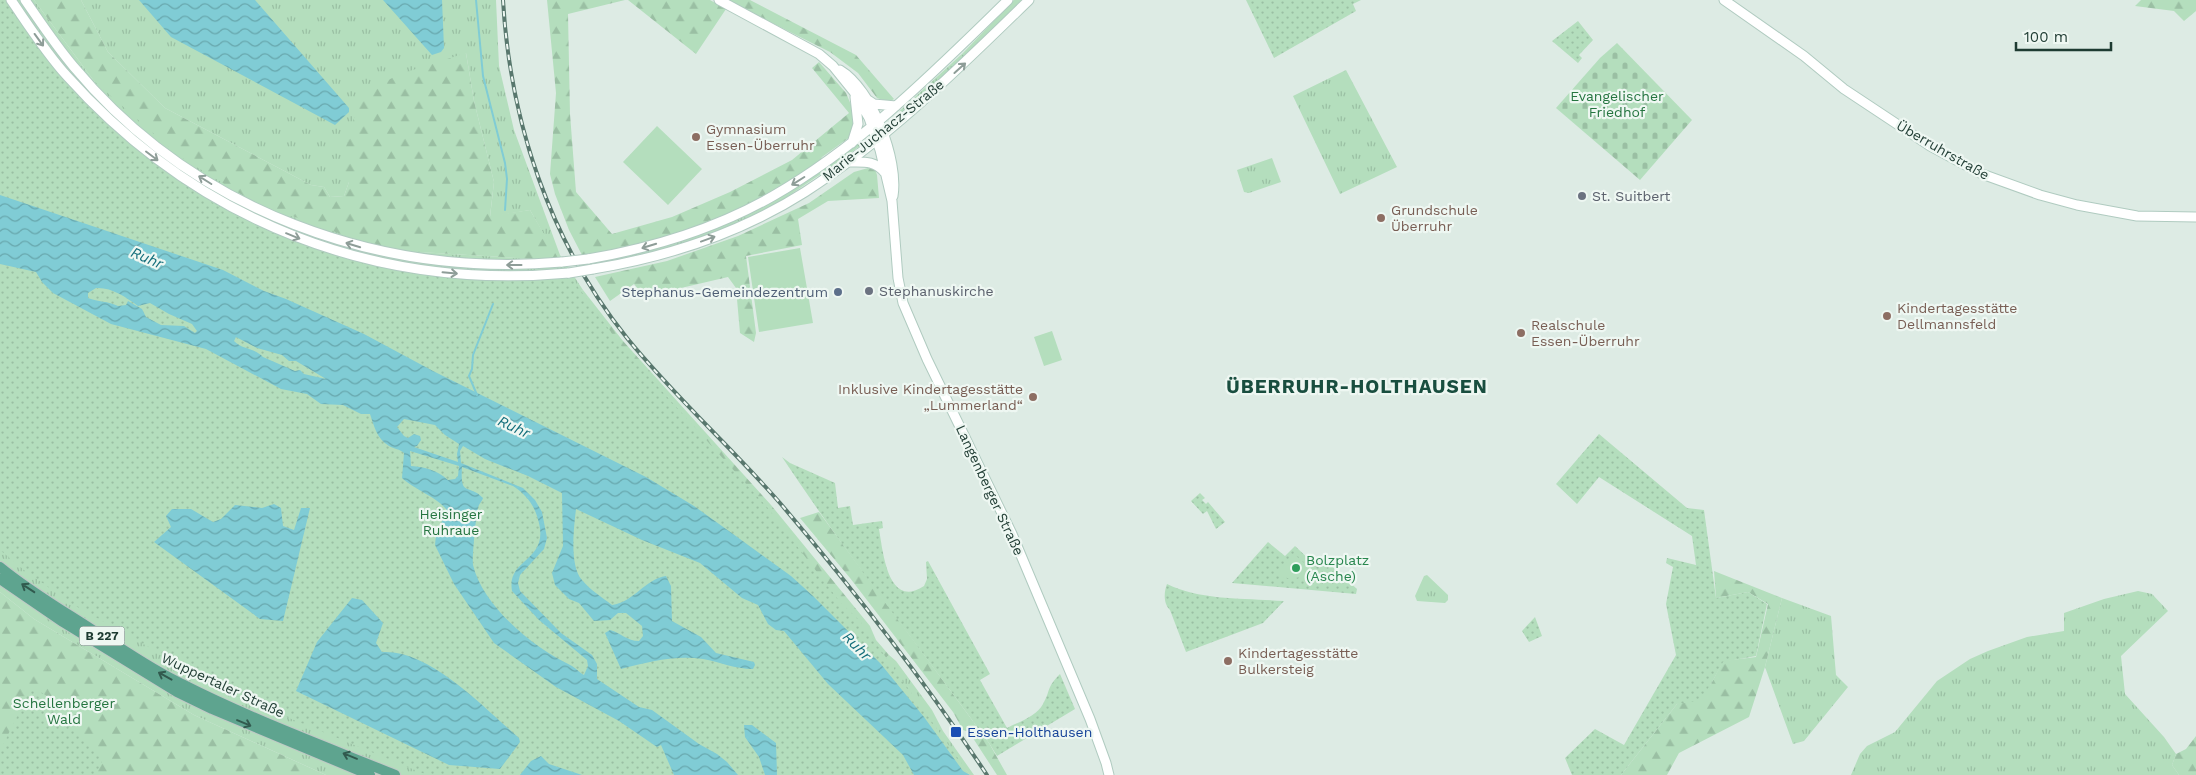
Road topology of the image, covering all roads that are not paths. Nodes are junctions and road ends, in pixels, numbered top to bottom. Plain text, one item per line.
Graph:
1 (11, 0) edge
2 (25, 0) edge
3 (719, 0) edge
4 (1008, 0) edge
5 (1029, 0) edge
6 (1724, 0) edge
7 (833, 66) junction
8 (854, 92) junction
9 (868, 100) junction
10 (896, 106) junction
11 (876, 124) junction
12 (880, 136) junction
13 (852, 143) junction
14 (848, 162) junction
15 (885, 173) junction
16 (892, 201) junction
17 (2196, 217) edge
18 (0, 567) edge
19 (0, 578) edge
20 (370, 775) edge
21 (396, 775) edge
22 (1109, 775) edge

1 -> 14 main road, Marie-Juchacz-Straße, bridge
13 -> 2 main road, Marie-Juchacz-Straße, bridge
3 - 7 main road, Langenberger Straße
4 - 10 main road, Marie-Juchacz-Straße
12 -> 5 main road, Marie-Juchacz-Straße
6 - 17 main road, Überruhrstraße
7 - 8 main road, Langenberger Straße
7 - 9 main road, Langenberger Straße
8 - 11 main road, Langenberger Straße
8 - 13 main road
9 - 10 main road
9 - 11 main road, Langenberger Straße
10 - 11 main road, Marie-Juchacz-Straße
11 - 12 main road, Langenberger Straße
11 - 13 main road, Marie-Juchacz-Straße
12 - 14 main road, Marie-Juchacz-Straße
12 - 15 main road, Langenberger Straße
12 - 16 main road, Langenberger Straße
14 - 15 main road
15 - 16 main road, Langenberger Straße
16 - 22 main road, Langenberger Straße
21 -> 18 main road, Wuppertaler Straße / B 227
19 -> 20 main road, Wuppertaler Straße / B 227

